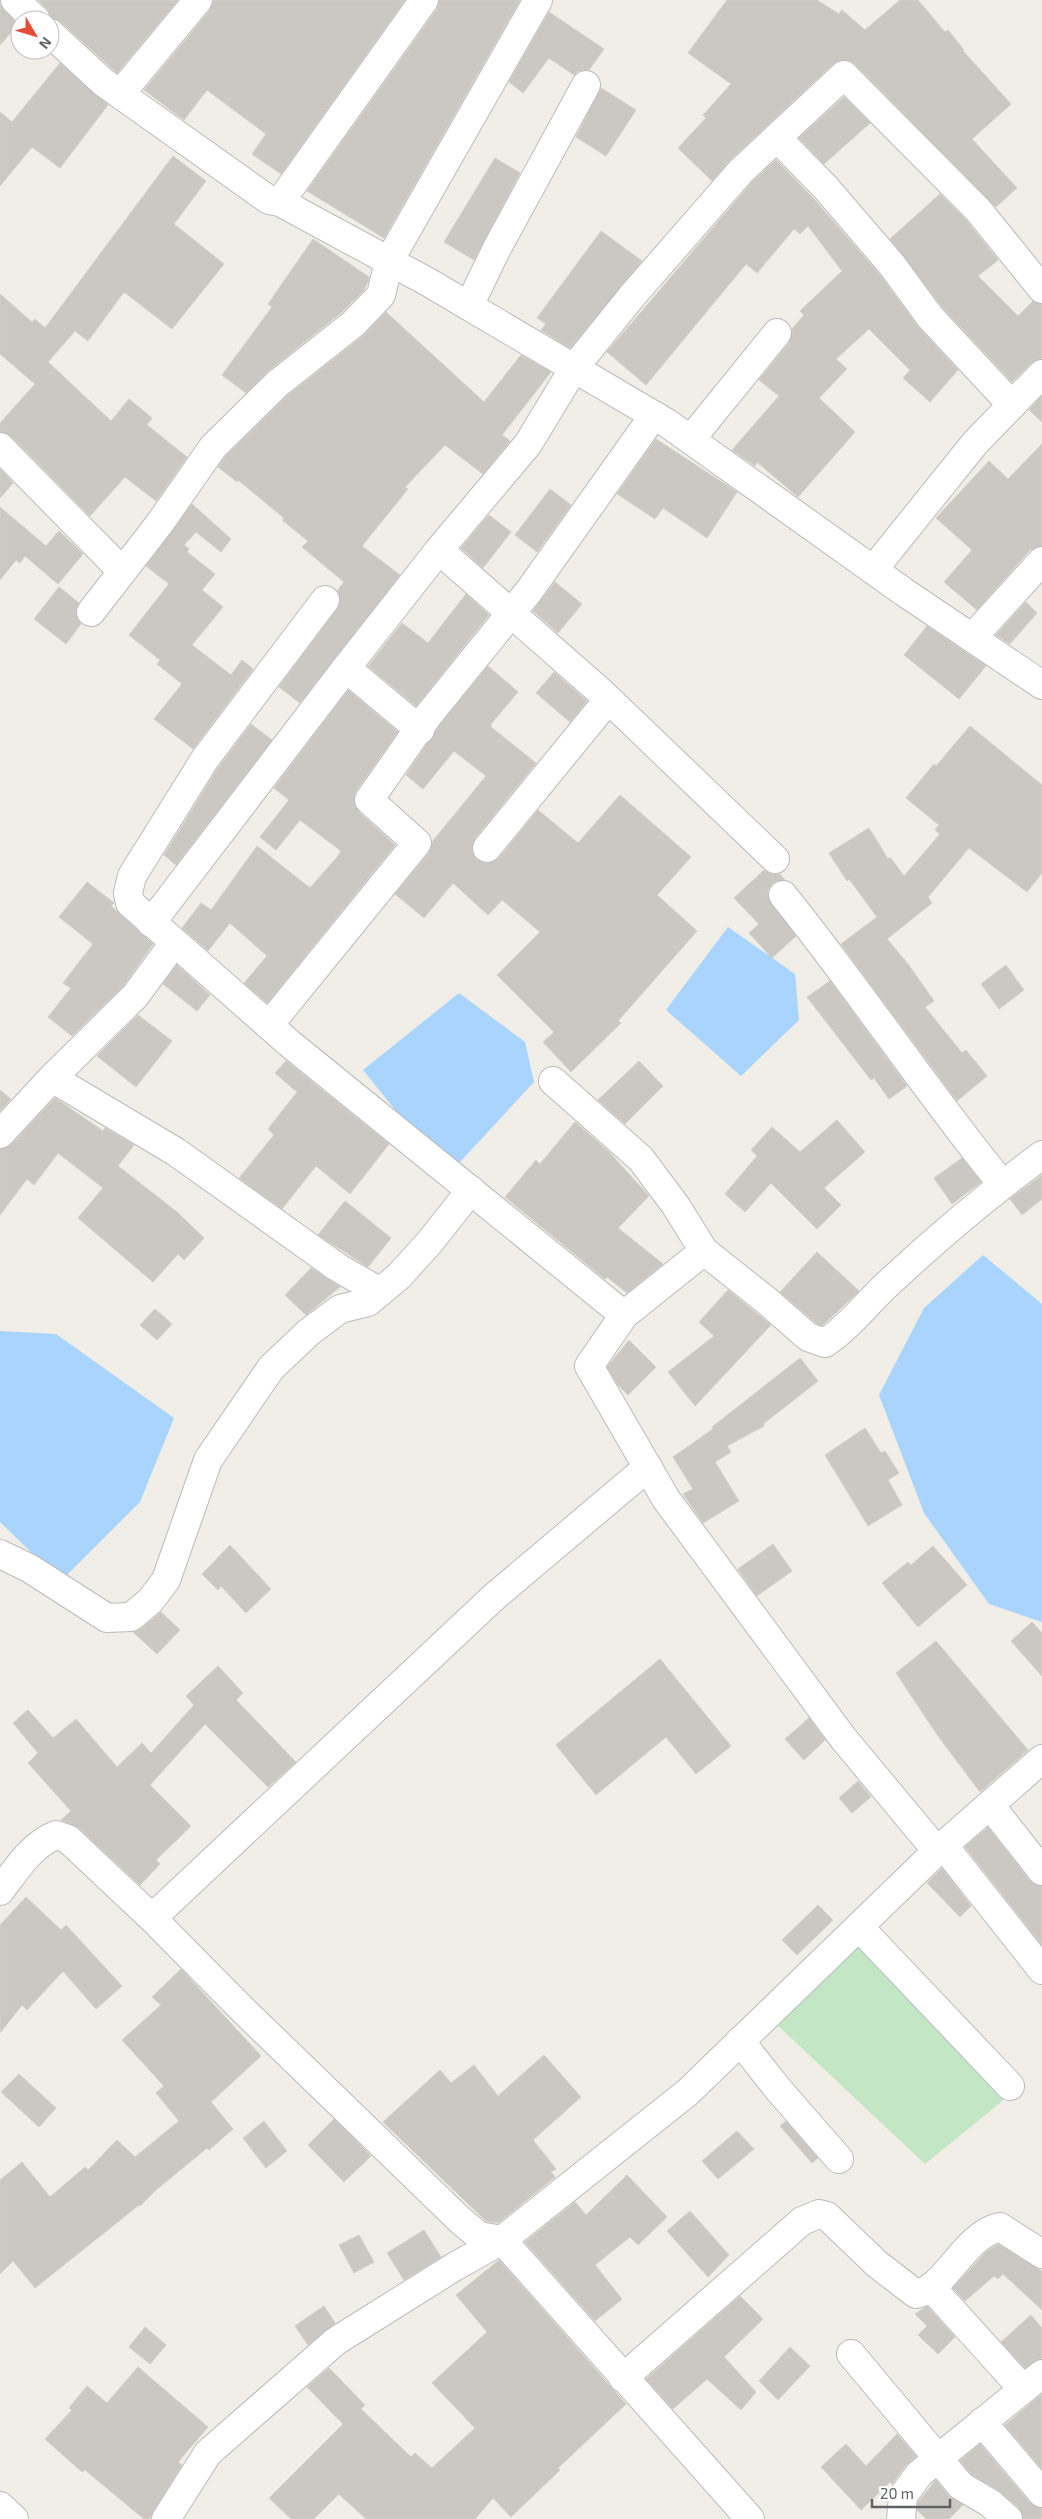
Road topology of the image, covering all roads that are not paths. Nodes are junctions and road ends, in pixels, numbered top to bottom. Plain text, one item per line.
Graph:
1 (15, 0) edge
2 (198, 0) edge
3 (424, 0) edge
4 (538, 0) edge
5 (26, 10) edge
6 (60, 42) edge
7 (586, 84) dead end
8 (120, 94) junction
9 (776, 138) junction
10 (280, 202) junction
11 (389, 261) junction
12 (1042, 289) edge
13 (470, 306) junction
14 (778, 333) dead end
15 (574, 368) junction
16 (1042, 374) edge
17 (1012, 405) junction
18 (654, 414) junction
19 (690, 439) junction
20 (0, 447) edge
21 (439, 550) junction
22 (1042, 561) edge
23 (873, 570) junction
24 (122, 571) junction
25 (325, 600) dead end
26 (91, 612) dead end
27 (510, 615) junction
28 (972, 638) junction
29 (346, 668) junction
30 (1039, 679) edge
31 (608, 700) junction
32 (420, 730) junction
33 (486, 848) dead end
34 (775, 859) dead end
35 (783, 895) dead end
36 (151, 923) junction
37 (174, 943) junction
38 (268, 1025) junction
39 (52, 1078) junction
40 (553, 1081) dead end
41 (0, 1134) edge
42 (1042, 1155) edge
43 (1002, 1184) junction
44 (471, 1190) junction
45 (704, 1251) junction
46 (380, 1292) junction
47 (624, 1315) junction
48 (648, 1467) junction
49 (0, 1554) edge
50 (1042, 1759) edge
51 (990, 1805) junction
52 (940, 1848) junction
53 (1042, 1871) edge
54 (3, 1880) edge
55 (152, 1918) junction
56 (858, 1927) junction
57 (1042, 1970) edge
58 (740, 2041) junction
59 (1010, 2086) dead end
60 (839, 2159) dead end
61 (502, 2240) junction
62 (1042, 2254) edge
63 (931, 2287) junction
64 (851, 2354) dead end
65 (624, 2378) junction
66 (1032, 2382) edge
67 (982, 2422) junction
68 (938, 2458) junction
69 (1042, 2493) edge
70 (0, 2506) edge
71 (14, 2519) edge
72 (166, 2519) edge
73 (750, 2519) edge
74 (901, 2519) edge
75 (1008, 2519) edge

1 - 5 street
2 - 8 street
3 - 10 street
4 - 11 street
6 - 8 street
7 - 13 street
8 - 10 street
9 - 12 street
9 - 15 street
9 - 17 street
10 - 11 street
11 - 13 street
11 - 24 street
13 - 15 street
14 - 19 street
15 - 18 street
15 - 21 street
16 - 17 street
17 - 23 street
18 - 19 street
18 - 27 street
19 - 23 street
20 - 24 street
21 - 27 street
21 - 29 street
22 - 28 street
23 - 28 street
24 - 26 street
25 - 36 street
27 - 31 street
27 - 32 street
28 - 30 street
29 - 32 street
29 - 36 street
31 - 33 street
31 - 34 street
32 - 38 street
35 - 43 street
36 - 37 street
37 - 38 street
37 - 39 street
38 - 44 street
39 - 41 street
39 - 46 street
40 - 45 street
42 - 43 street
43 - 45 street
44 - 46 street
44 - 47 street
45 - 47 street
46 - 49 street
47 - 48 street
48 - 52 street
48 - 55 street
50 - 51 street
51 - 52 street
51 - 53 street
52 - 56 street
52 - 57 street
54 - 55 street
55 - 61 street
56 - 58 street
56 - 59 street
58 - 60 street
58 - 61 street
61 - 65 street
61 - 72 street
62 - 63 street
63 - 65 street
63 - 66 street
64 - 68 street
65 - 73 street
66 - 67 street
67 - 68 street
67 - 69 street
68 - 74 street
68 - 75 street
70 - 71 street

